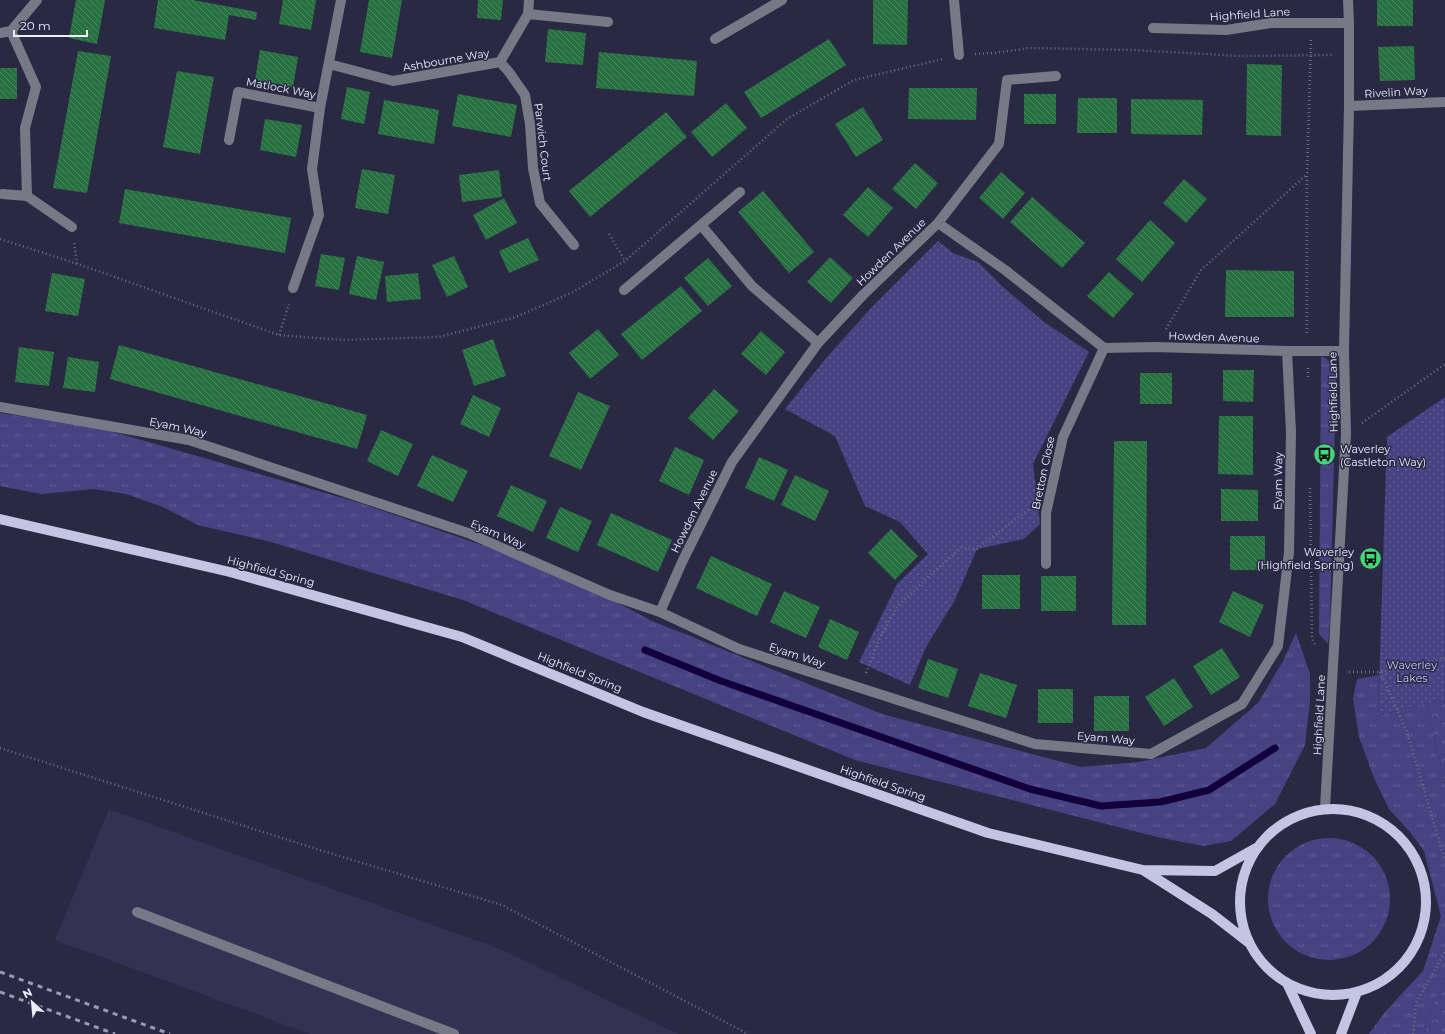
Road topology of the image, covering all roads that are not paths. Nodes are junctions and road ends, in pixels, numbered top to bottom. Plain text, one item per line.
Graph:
1 (37, 0) edge
2 (341, 0) edge
3 (529, 0) edge
4 (782, 0) edge
5 (954, 0) edge
6 (1348, 0) edge
7 (528, 14) junction
8 (608, 22) dead end
9 (1349, 23) junction
10 (1153, 28) dead end
11 (11, 31) junction
12 (0, 33) edge
13 (715, 39) dead end
14 (959, 55) road end
15 (500, 62) junction
16 (329, 64) junction
17 (1056, 76) dead end
18 (1445, 102) edge
19 (1349, 106) junction
20 (320, 108) junction
21 (229, 140) dead end
22 (740, 192) dead end
23 (2, 194) dead end
24 (27, 196) junction
25 (938, 223) junction
26 (701, 225) junction
27 (72, 227) dead end
28 (574, 245) dead end
29 (294, 288) road end
30 (624, 290) dead end
31 (818, 343) junction
32 (1104, 348) junction
33 (1287, 351) junction
34 (1344, 351) junction
35 (0, 407) edge
36 (0, 520) edge
37 (1046, 564) dead end
38 (660, 612) junction
39 (1325, 808) junction
40 (1256, 848) junction
41 (1143, 870) junction
42 (137, 912) dead end
43 (1248, 942) junction
44 (1287, 983) junction
45 (1357, 992) junction
46 (454, 1034) edge
47 (1311, 1034) edge
48 (1341, 1034) edge

1 - 11 street
2 - 16 street, Matlock Way
3 - 7 street, Ashbourne Way
4 - 13 street
5 - 14 street
6 - 9 street, Highfield Lane
7 - 8 street
7 - 15 street, Ashbourne Way
9 - 10 street, Highfield Lane
9 - 19 street, Highfield Lane
11 - 12 street
11 - 24 street
15 - 16 street, Ashbourne Way
15 - 28 street, Parwich Court
16 - 20 street, Matlock Way
17 - 25 street
18 - 19 street, Rivelin Way
19 - 34 street, Highfield Lane
20 - 21 street, Matlock Way
20 - 29 street, Matlock Way
22 - 26 street
23 - 24 street
24 - 27 street
25 - 31 street, Howden Avenue
25 - 32 street, Howden Avenue
26 - 30 street
26 - 31 street
31 - 38 street, Howden Avenue
32 - 33 street, Howden Avenue
32 - 37 street, Bretton Close
33 - 34 street, Howden Avenue
33 - 38 street, Eyam Way
34 - 39 street, Highfield Lane
35 - 38 street, Eyam Way
36 - 41 main road, Highfield Spring
39 - 40 main road
39 - 45 main road
40 - 41 main road
40 - 43 main road
41 - 43 main road
42 - 46 street
43 - 44 main road
44 - 45 main road
44 - 47 main road
45 - 48 main road

